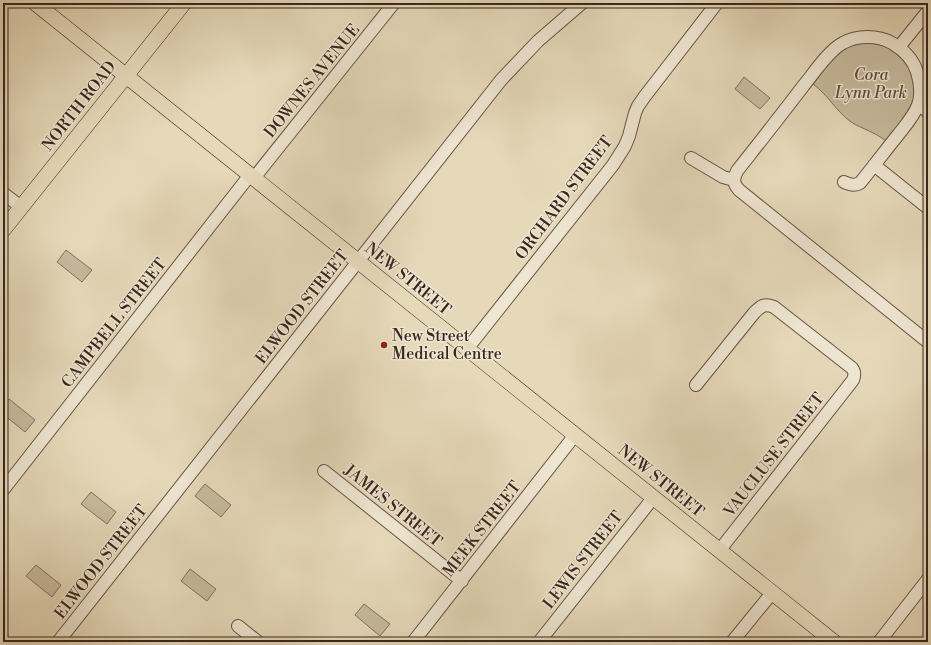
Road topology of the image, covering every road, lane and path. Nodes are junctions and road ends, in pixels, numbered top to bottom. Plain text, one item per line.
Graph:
1 (36, 3) edge
2 (184, 3) edge
3 (394, 3) edge
4 (582, 3) edge
5 (717, 3) edge
6 (928, 11) edge
7 (928, 22) edge
8 (902, 50) junction
9 (126, 75) junction
10 (923, 108) edge
11 (691, 158) dead end
12 (874, 165) junction
13 (252, 177) junction
14 (734, 180) junction
15 (844, 182) dead end
16 (3, 193) edge
17 (21, 207) junction
18 (928, 208) edge
19 (3, 230) edge
20 (358, 262) junction
21 (928, 342) edge
22 (467, 349) junction
23 (696, 385) dead end
24 (575, 435) junction
25 (324, 471) dead end
26 (3, 490) edge
27 (653, 498) junction
28 (719, 551) junction
29 (928, 579) edge
30 (462, 581) junction
31 (772, 593) junction
32 (238, 626) dead end
33 (58, 642) edge
34 (256, 642) edge
35 (413, 642) edge
36 (539, 642) edge
37 (732, 642) edge
38 (834, 642) edge
39 (879, 642) edge

1 - 9 main road, NEW STREET
2 - 9 main road, NORTH ROAD
3 - 13 street, DOWNES AVENUE
4 - 20 street, ELWOOD STREET
5 - 22 street, ORCHARD STREET
6 - 8 street
7 - 8 street
8 - 10 street
8 - 14 street
9 - 13 main road, NEW STREET
9 - 17 main road, NORTH ROAD
10 - 12 street
11 - 14 street
12 - 15 street
12 - 18 street
13 - 20 main road, NEW STREET
13 - 26 street, CAMPBELL STREET
14 - 21 street
16 - 17 street
17 - 19 main road, NORTH ROAD
20 - 22 main road, NEW STREET
20 - 33 street, ELWOOD STREET
22 - 24 main road, NEW STREET
23 - 28 street, VAUCLUSE STREET
24 - 27 main road, NEW STREET
24 - 30 street, MEEK STREET
25 - 30 street, JAMES STREET
27 - 28 main road, NEW STREET
27 - 36 street, LEWIS STREET
28 - 31 main road, NEW STREET
29 - 39 street
30 - 35 street, MEEK STREET
31 - 37 street
31 - 38 main road, NEW STREET
32 - 34 street

